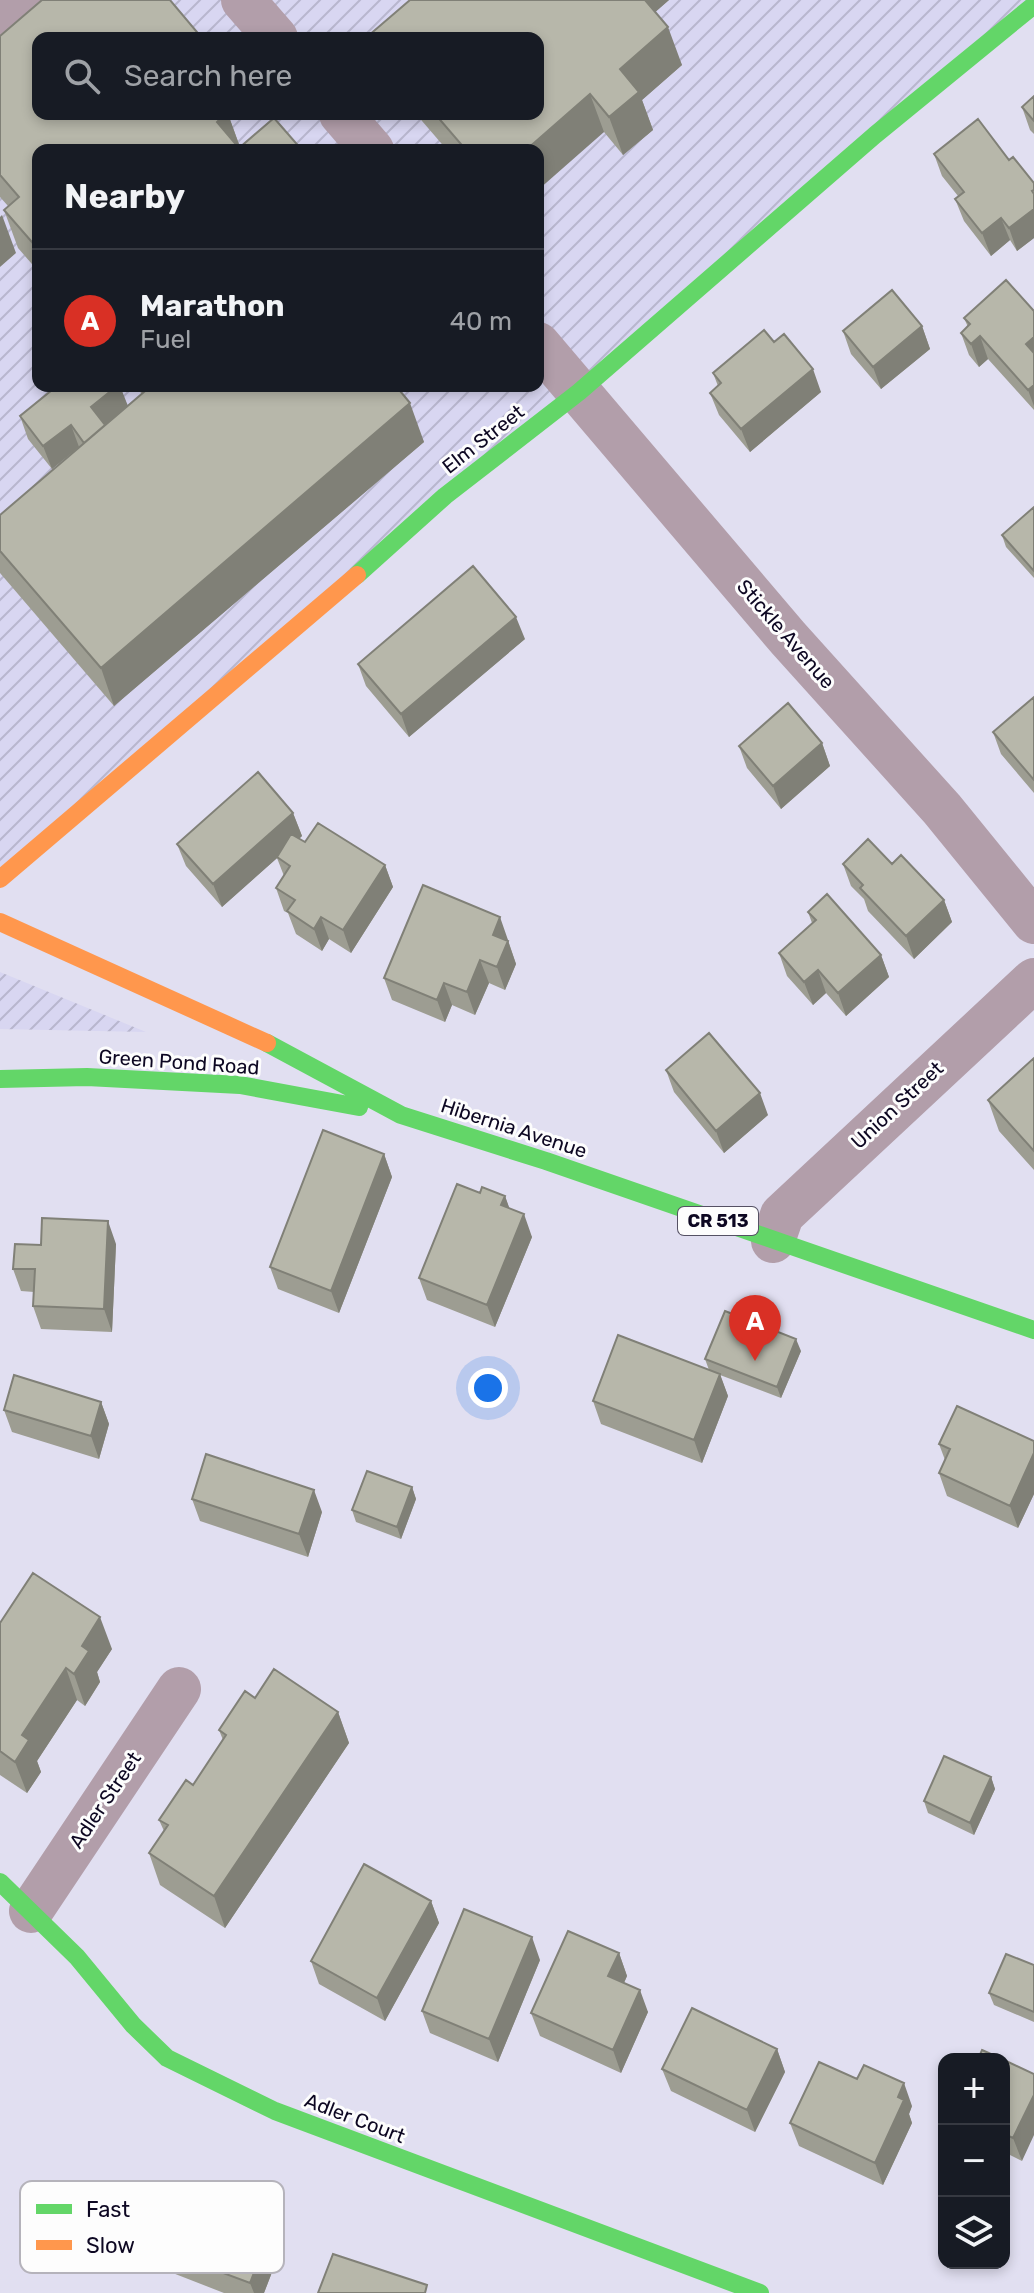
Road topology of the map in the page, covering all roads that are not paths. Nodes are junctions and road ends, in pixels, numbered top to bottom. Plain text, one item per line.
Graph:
1 (19, 0) edge
2 (243, 0) edge
3 (1034, 5) edge
4 (0, 16) edge
5 (271, 32) edge
6 (346, 120) edge
7 (367, 144) edge
8 (544, 351) edge
9 (579, 392) junction
10 (0, 879) edge
11 (0, 922) edge
12 (1034, 922) edge
13 (1034, 980) edge
14 (0, 1079) edge
15 (401, 1115) junction
16 (773, 1241) junction
17 (1034, 1330) edge
18 (179, 1689) dead end
19 (0, 1882) edge
20 (31, 1911) junction
21 (760, 2293) edge

1 - 4 street
2 - 5 street
3 - 9 street, Elm Street
6 - 7 street
8 - 9 street, Stickle Avenue
9 - 10 street, Elm Street
9 - 12 street, Stickle Avenue
11 - 15 street, Hibernia Avenue
13 - 16 street, Union Street
14 - 15 street, Green Pond Road / CR 513
15 - 16 street, Hibernia Avenue / CR 513
16 - 17 street, Hibernia Avenue / CR 513
18 - 20 street, Adler Street
19 - 20 street, Adler Court
20 - 21 street, Adler Court

